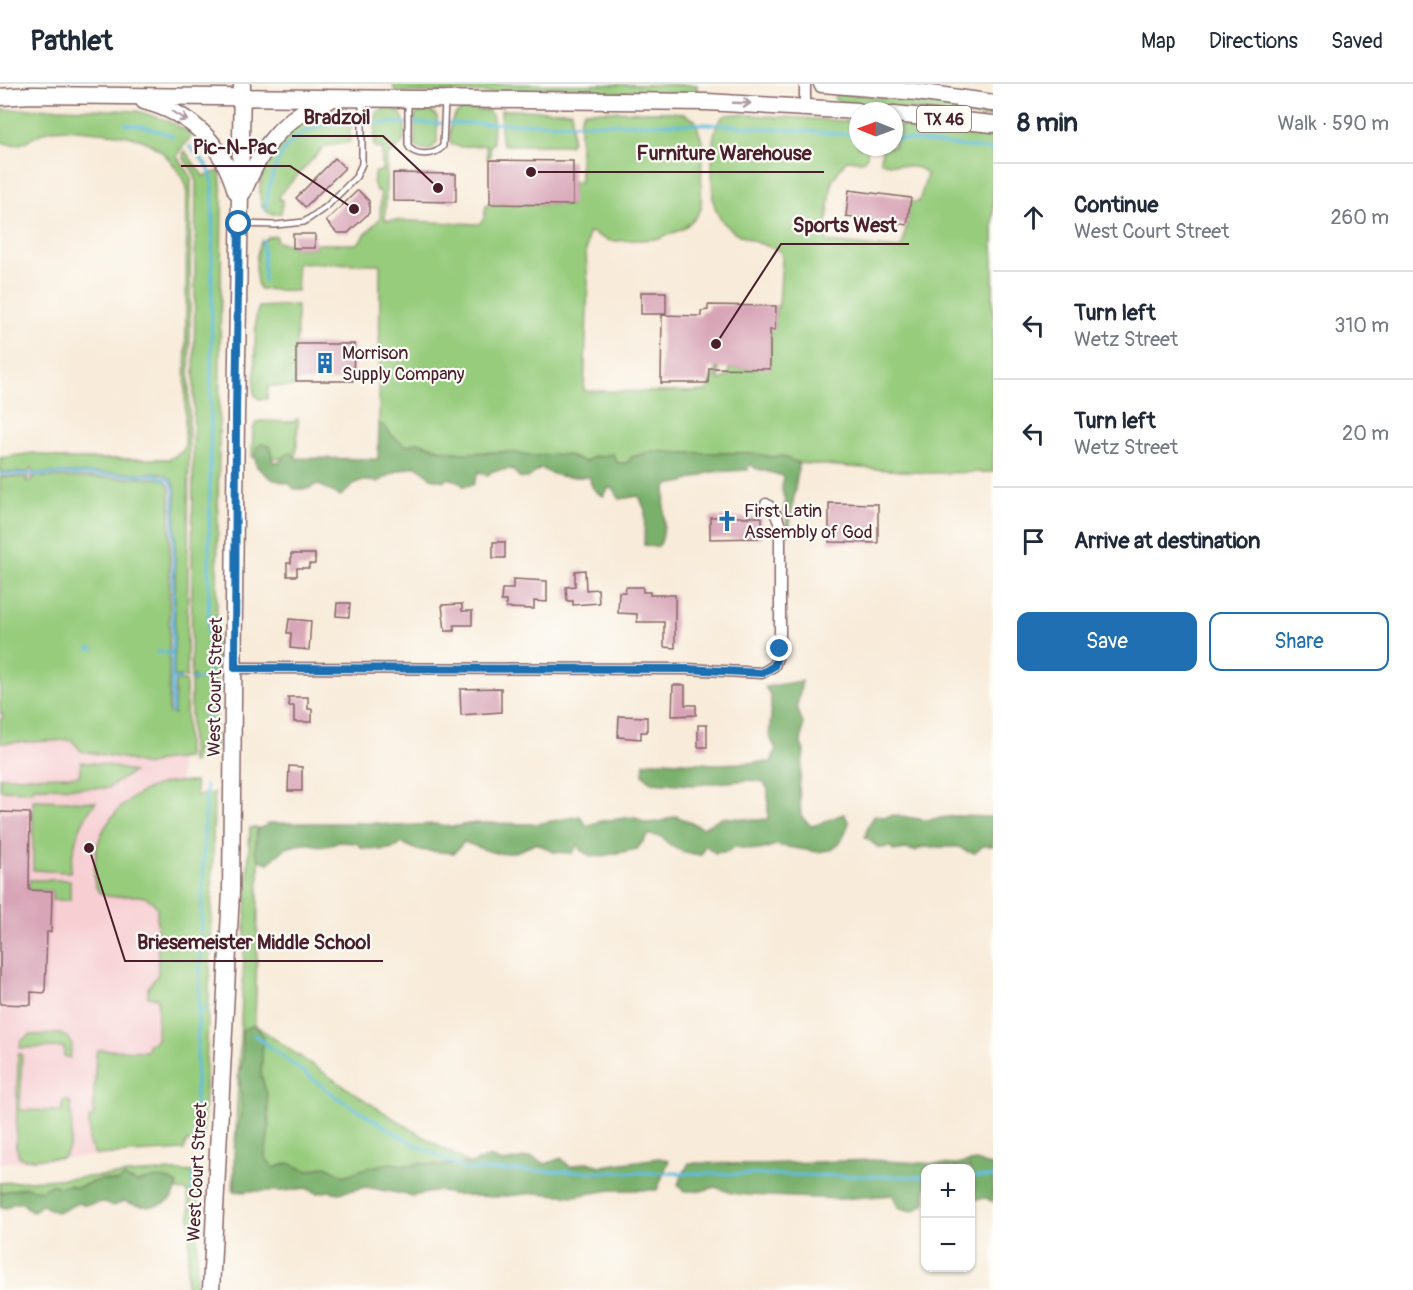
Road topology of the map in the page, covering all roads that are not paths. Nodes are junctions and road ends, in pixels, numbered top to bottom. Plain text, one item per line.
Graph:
1 (805, 84) edge
2 (822, 84) edge
3 (242, 90) edge
4 (126, 96) junction
5 (0, 97) edge
6 (354, 98) junction
7 (408, 98) junction
8 (445, 99) junction
9 (993, 103) edge
10 (805, 106) junction
11 (849, 110) edge
12 (903, 115) edge
13 (993, 124) edge
14 (240, 202) junction
15 (239, 224) junction
16 (766, 504) dead end
17 (235, 668) junction
18 (211, 1290) edge

1 - 10 street
2 - 9 main road, TX 46
3 - 4 main road
3 - 6 main road
3 - 14 main road, West Court Street
4 - 5 main road
4 -> 14 main road
6 - 7 main road
6 - 14 main road
6 - 15 lane
7 - 8 main road
7 - 8 lane
8 -> 10 main road
10 - 11 main road
12 - 13 main road, TX 46
14 - 15 main road, West Court Street
15 - 17 main road, West Court Street
16 - 17 street
17 - 18 main road, West Court Street

